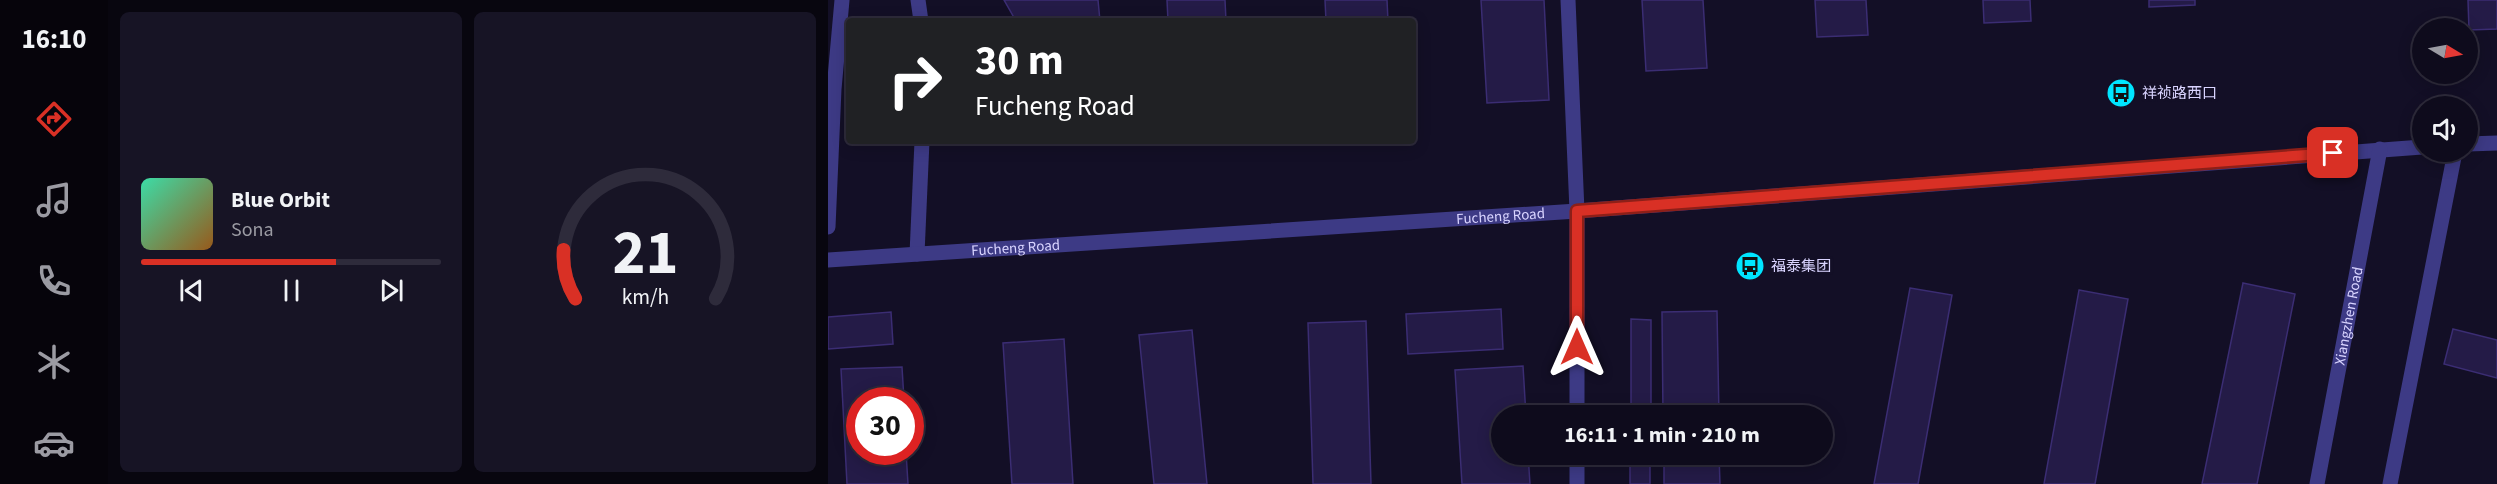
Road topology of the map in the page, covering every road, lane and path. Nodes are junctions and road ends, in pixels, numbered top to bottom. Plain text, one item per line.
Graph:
1 (842, 0) edge
2 (918, 0) edge
3 (1568, 0) edge
4 (921, 18) edge
5 (2497, 142) edge
6 (2478, 143) edge
7 (922, 144) edge
8 (2412, 147) edge
9 (2380, 149) junction
10 (2454, 162) edge
11 (1577, 211) junction
12 (828, 227) edge
13 (917, 254) junction
14 (828, 260) edge
15 (1577, 405) edge
16 (1577, 465) edge
17 (1578, 484) edge
18 (2317, 484) edge
19 (2390, 484) edge

1 - 12 street
2 - 4 street
3 - 11 street
5 - 6 street
7 - 13 street
8 - 9 street, Fucheng Road
9 - 11 street, Fucheng Road
9 - 18 street, Xiangzhen Road
10 - 19 street
11 - 13 street, Fucheng Road
11 - 15 street
13 - 14 street, Fucheng Road
16 - 17 street

